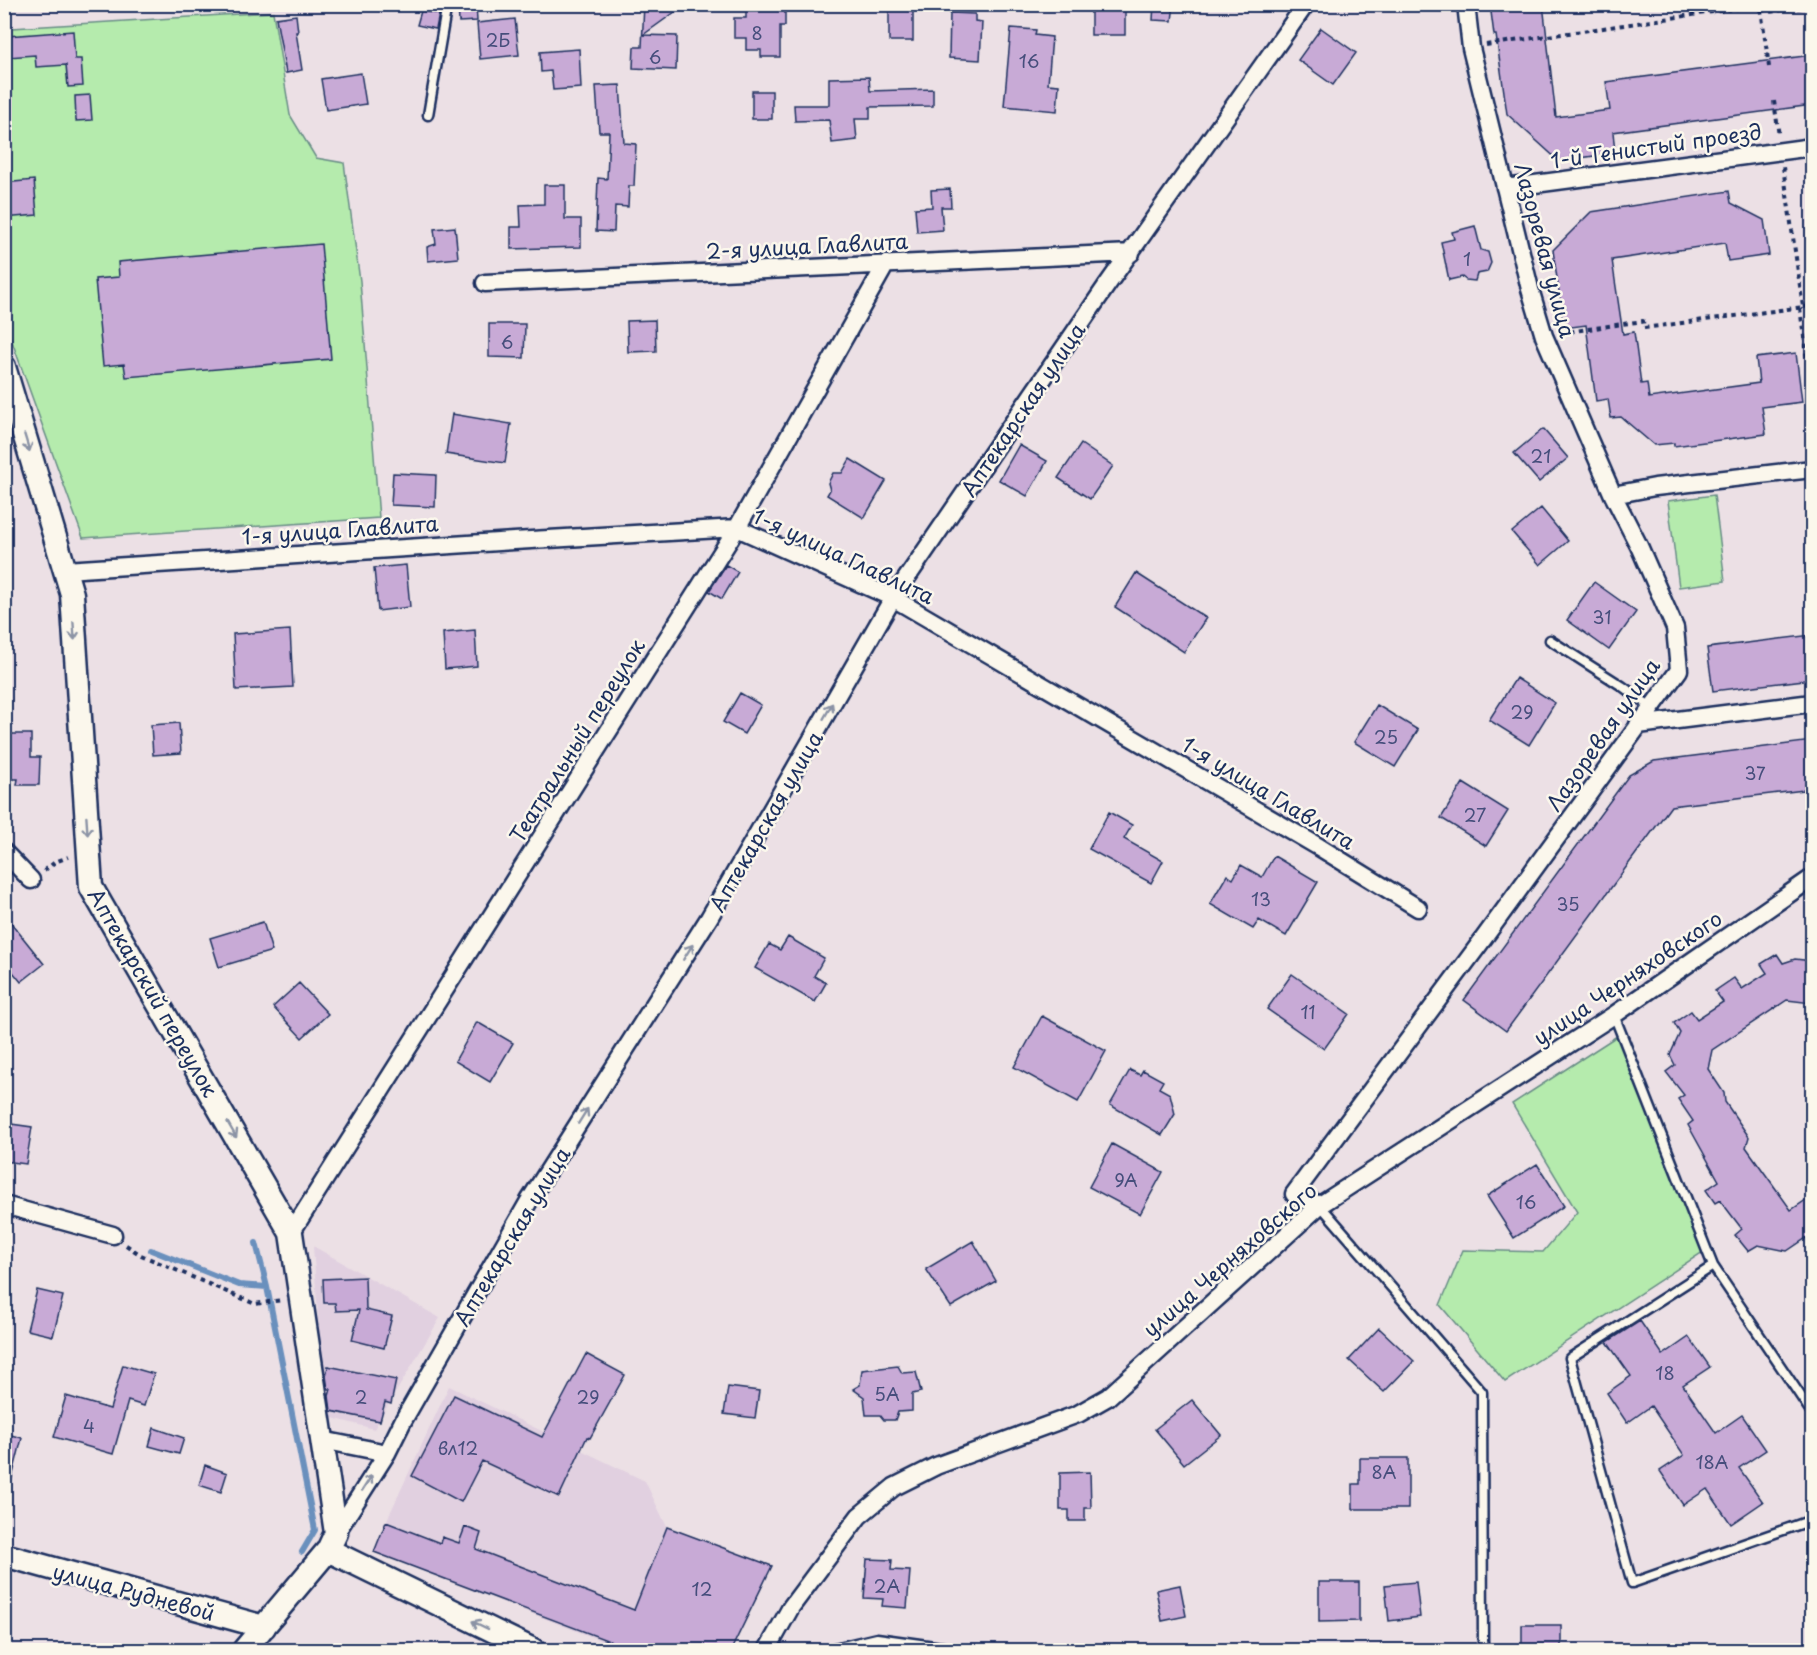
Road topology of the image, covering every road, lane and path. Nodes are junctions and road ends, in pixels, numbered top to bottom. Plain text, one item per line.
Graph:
1 (447, 4) edge
2 (1306, 4) edge
3 (1466, 4) edge
4 (1812, 6) edge
5 (1761, 9) junction
6 (1471, 48) junction
7 (1769, 67) dead end
8 (1774, 101) dead end
9 (428, 115) dead end
10 (1812, 147) edge
11 (1781, 151) junction
12 (1505, 188) junction
13 (1131, 253) junction
14 (886, 264) junction
15 (485, 283) dead end
16 (1812, 306) edge
17 (1802, 307) junction
18 (1544, 336) junction
19 (4, 367) edge
20 (1812, 395) edge
21 (1812, 469) edge
22 (1613, 495) junction
23 (737, 528) junction
24 (65, 570) junction
25 (893, 598) junction
26 (1550, 640) dead end
27 (1812, 703) edge
28 (1651, 707) junction
29 (1638, 725) junction
30 (88, 849) junction
31 (4, 852) edge
32 (1812, 878) edge
33 (31, 880) joint
34 (1418, 908) dead end
35 (1614, 1015) junction
36 (4, 1205) edge
37 (1320, 1205) junction
38 (291, 1233) junction
39 (113, 1235) joint
40 (1713, 1266) junction
41 (276, 1301) dead end
42 (1812, 1413) edge
43 (322, 1440) junction
44 (387, 1453) junction
45 (1812, 1521) edge
46 (332, 1541) junction
47 (4, 1555) edge
48 (264, 1627) junction
49 (244, 1650) edge
50 (533, 1650) edge
51 (767, 1650) edge
52 (826, 1650) edge
53 (963, 1650) edge
54 (1483, 1650) edge

1 - 9 lane
2 - 13 street, Аптекарская улица
3 - 6 street, Лазоревая улица
4 - 5 path
5 - 6 path
5 - 7 path
6 - 12 street, Лазоревая улица
8 - 11 path
10 - 11 street, 1-й Тенистый проезд
11 - 12 street, 1-й Тенистый проезд
11 - 17 path
12 - 18 street, Лазоревая улица
13 - 14 street, 2-я улица Главлита
13 - 25 street, Аптекарская улица
14 - 15 street, 2-я улица Главлита
14 - 23 street, Театральный переулок
16 - 17 path
17 - 18 path
17 - 20 path
18 - 22 street, Лазоревая улица
19 -> 24 street, Аптекарский переулок
21 - 22 street
22 - 28 street, Лазоревая улица
23 - 24 street, 1-я улица Главлита
23 - 25 street, 1-я улица Главлита
23 - 38 street, Театральный переулок
24 -> 30 street, Аптекарский переулок
25 - 34 street, 1-я улица Главлита
44 -> 25 street, Аптекарская улица
26 - 28 lane
27 - 29 street
28 - 29 street, Лазоревая улица
29 - 37 street, Лазоревая улица
30 - 33 path
30 -> 38 street, Аптекарский переулок
31 - 33 street
32 - 35 street, улица Черняховского
35 - 37 street, улица Черняховского
35 - 40 lane
36 - 39 street
37 - 51 street, улица Черняховского
37 - 54 lane
38 - 43 street, Аптекарский переулок
39 - 41 path
40 - 42 lane
40 - 45 lane
43 - 44 street
43 - 46 street, Аптекарский переулок
46 -> 44 street, Аптекарская улица
46 - 48 street, Аптекарская улица
50 -> 46 street
47 - 48 street, улица Рудневой
48 - 49 street, Аптекарская улица
52 - 53 lane

